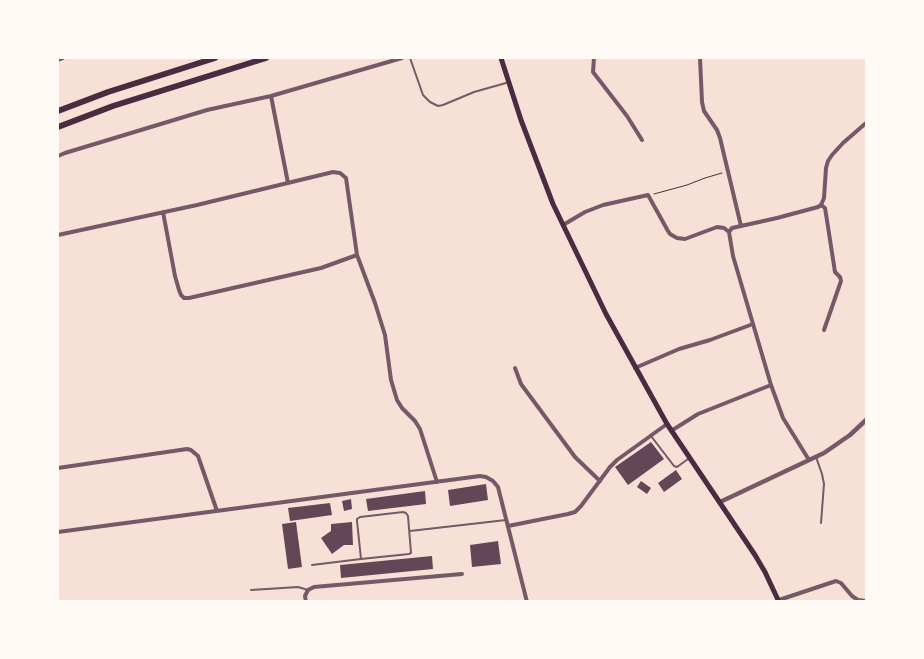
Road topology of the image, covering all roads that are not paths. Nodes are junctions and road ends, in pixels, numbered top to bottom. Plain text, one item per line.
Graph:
1 (64, 58) edge
2 (214, 58) edge
3 (266, 58) edge
4 (402, 58) edge
5 (410, 58) edge
6 (501, 58) edge
7 (594, 58) edge
8 (700, 58) edge
9 (58, 60) edge
10 (509, 82) junction
11 (271, 96) junction
12 (58, 111) edge
13 (866, 123) edge
14 (58, 127) edge
15 (642, 140) dead end
16 (58, 156) edge
17 (288, 183) junction
18 (821, 205) junction
19 (163, 212) junction
20 (563, 224) junction
21 (741, 226) junction
22 (729, 232) junction
23 (58, 235) edge
24 (357, 255) junction
25 (753, 324) junction
26 (824, 330) dead end
27 (515, 368) dead end
28 (635, 368) junction
29 (771, 384) junction
30 (866, 420) edge
31 (667, 424) junction
32 (671, 430) junction
33 (651, 436) junction
34 (816, 456) junction
35 (690, 458) junction
36 (809, 460) junction
37 (58, 468) edge
38 (600, 481) junction
39 (436, 482) junction
40 (720, 502) junction
41 (218, 511) junction
42 (506, 520) junction
43 (821, 523) dead end
44 (508, 526) junction
45 (410, 531) junction
46 (58, 532) edge
47 (361, 559) junction
48 (312, 565) dead end
49 (462, 574) dead end
50 (251, 590) dead end
51 (308, 590) junction
52 (779, 601) edge
53 (866, 601) edge
54 (306, 602) edge
55 (527, 602) edge

1 - 9 street
2 - 12 highway
3 - 14 highway
4 - 11 street
5 - 10 lane
6 - 10 main road
7 - 15 street
8 - 21 street
10 - 20 main road
11 - 16 street
11 - 17 street
13 - 18 street
17 - 19 street
17 - 24 street
18 - 21 street
18 - 26 street
19 - 23 street
19 - 24 street
20 - 22 street
20 - 28 main road
21 - 22 street
22 - 25 street
24 - 39 street
25 - 28 street
25 - 29 street
27 - 38 street
28 - 31 main road
29 - 32 street
29 - 36 street
30 - 34 street
31 - 32 main road
31 - 33 street
32 - 35 main road
33 - 35 lane
33 - 38 street
34 - 36 street
34 - 43 lane
35 - 40 main road
36 - 40 street
37 - 41 street
38 - 44 street
39 - 41 street
39 - 42 street
40 - 52 main road
41 - 46 street
42 - 44 street
42 - 45 lane
44 - 55 street
45 - 47 lane
45 - 47 lane
47 - 48 lane
49 - 51 street
50 - 51 lane
51 - 54 street
52 - 53 street

